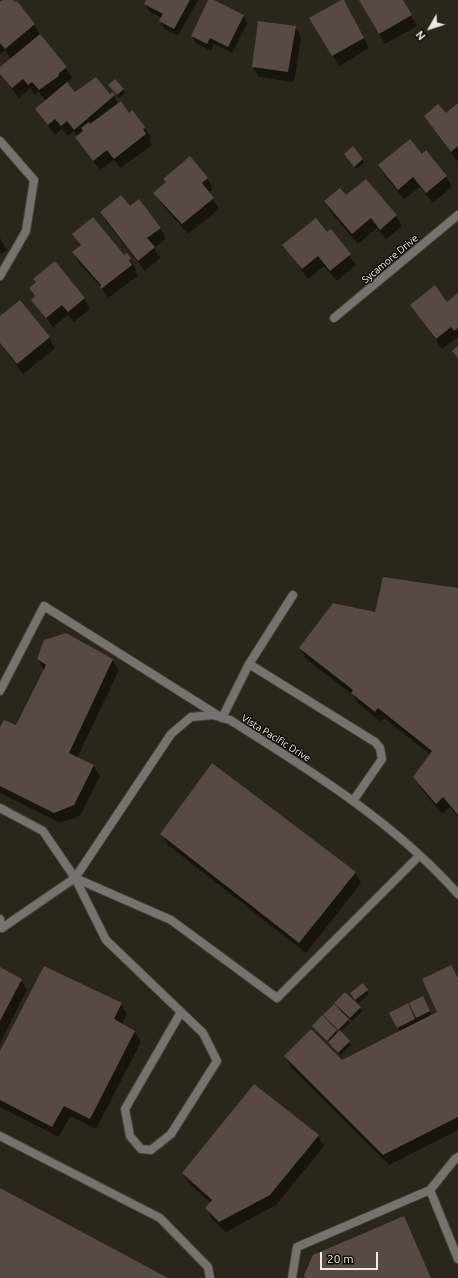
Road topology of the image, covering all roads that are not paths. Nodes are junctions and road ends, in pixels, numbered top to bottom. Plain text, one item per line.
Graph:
1 (0, 141) edge
2 (458, 216) edge
3 (0, 276) edge
4 (334, 318) dead end
5 (293, 595) dead end
6 (249, 664) junction
7 (0, 691) edge
8 (222, 718) junction
9 (353, 801) junction
10 (0, 808) edge
11 (419, 856) junction
12 (75, 878) junction
13 (458, 894) edge
14 (0, 919) edge
15 (1, 928) edge
16 (181, 1012) junction
17 (0, 1136) edge
18 (458, 1157) edge
19 (430, 1190) junction
20 (458, 1259) edge
21 (210, 1278) edge
22 (292, 1278) edge

1 - 3 street
2 - 4 street, Sycamore Drive
5 - 6 street
6 - 8 street
6 - 9 street
7 - 8 street
8 - 9 street, Vista Pacific Drive
8 - 12 street, Vista Pacific Drive
9 - 11 street, Vista Pacific Drive
10 - 12 street
11 - 12 street
11 - 13 street, Vista Pacific Drive
12 - 15 street
12 - 16 street
14 - 15 street
16 - 16 street
17 - 21 street
18 - 19 street
19 - 20 street
19 - 22 street

